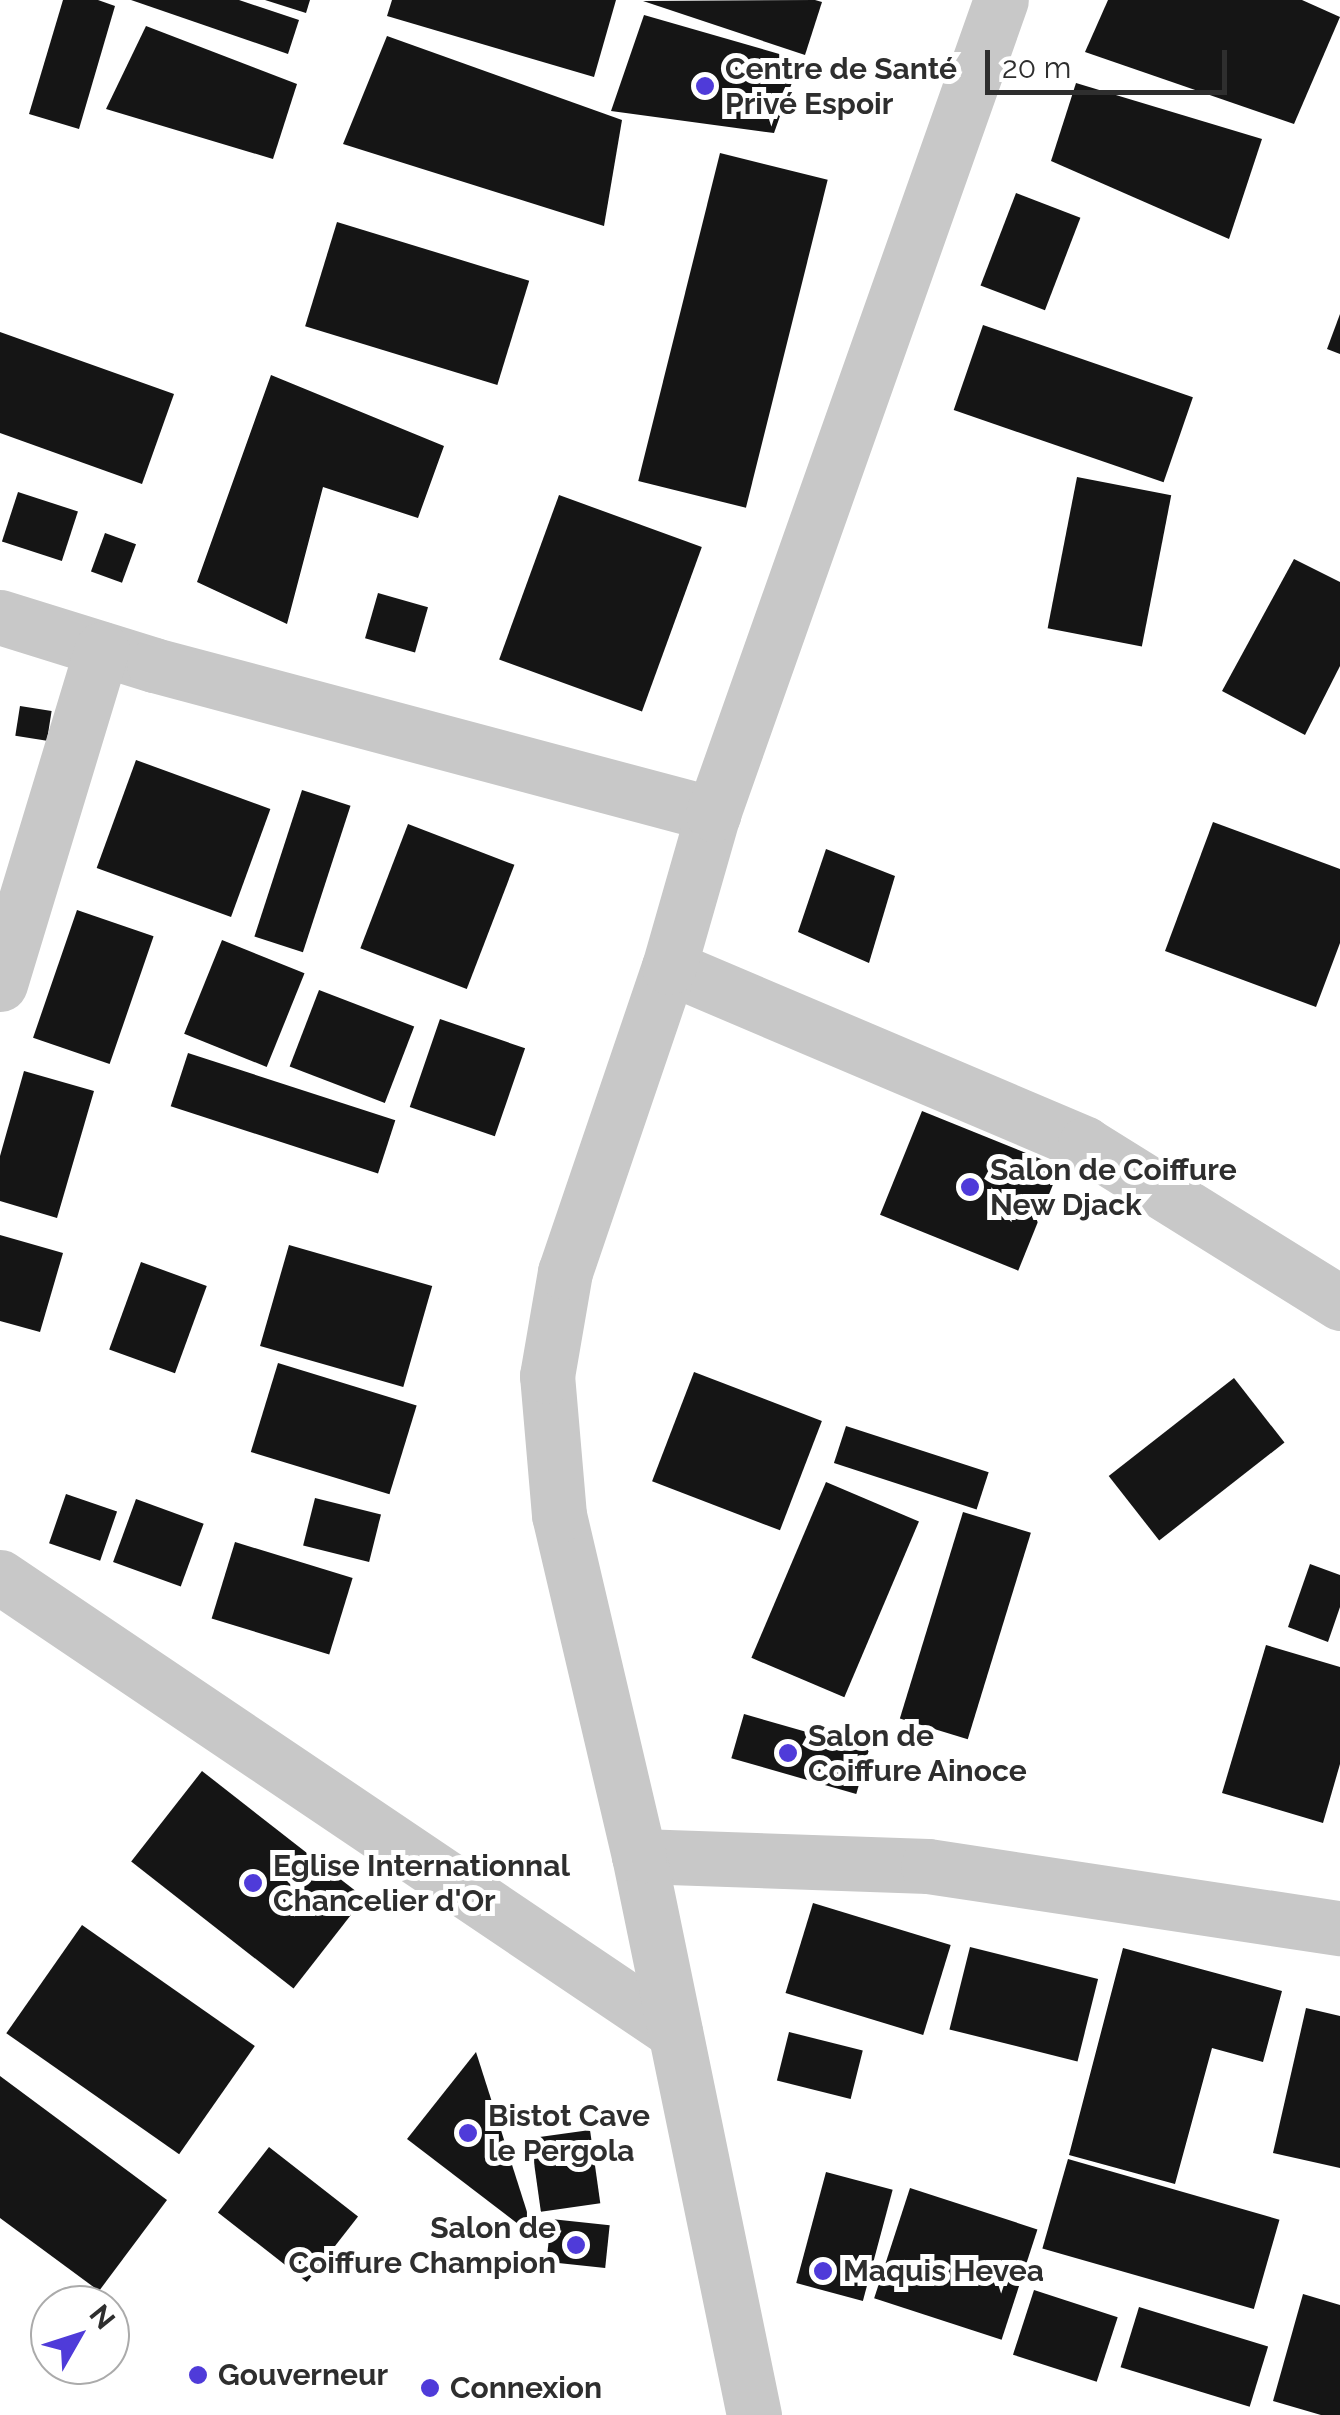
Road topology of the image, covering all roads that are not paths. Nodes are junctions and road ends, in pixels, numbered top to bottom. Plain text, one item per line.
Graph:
1 (1001, 0) edge
2 (0, 617) edge
3 (102, 649) junction
4 (713, 814) junction
5 (669, 967) junction
6 (0, 984) edge
7 (1340, 1303) edge
8 (0, 1578) edge
9 (639, 1856) junction
10 (1340, 1928) edge
11 (675, 2032) junction
12 (754, 2415) edge

1 - 4 street
2 - 3 street
3 - 4 street
3 - 6 street
4 - 5 street
5 - 7 street
5 - 9 street
8 - 11 street
9 - 10 street
9 - 11 street
11 - 12 street

